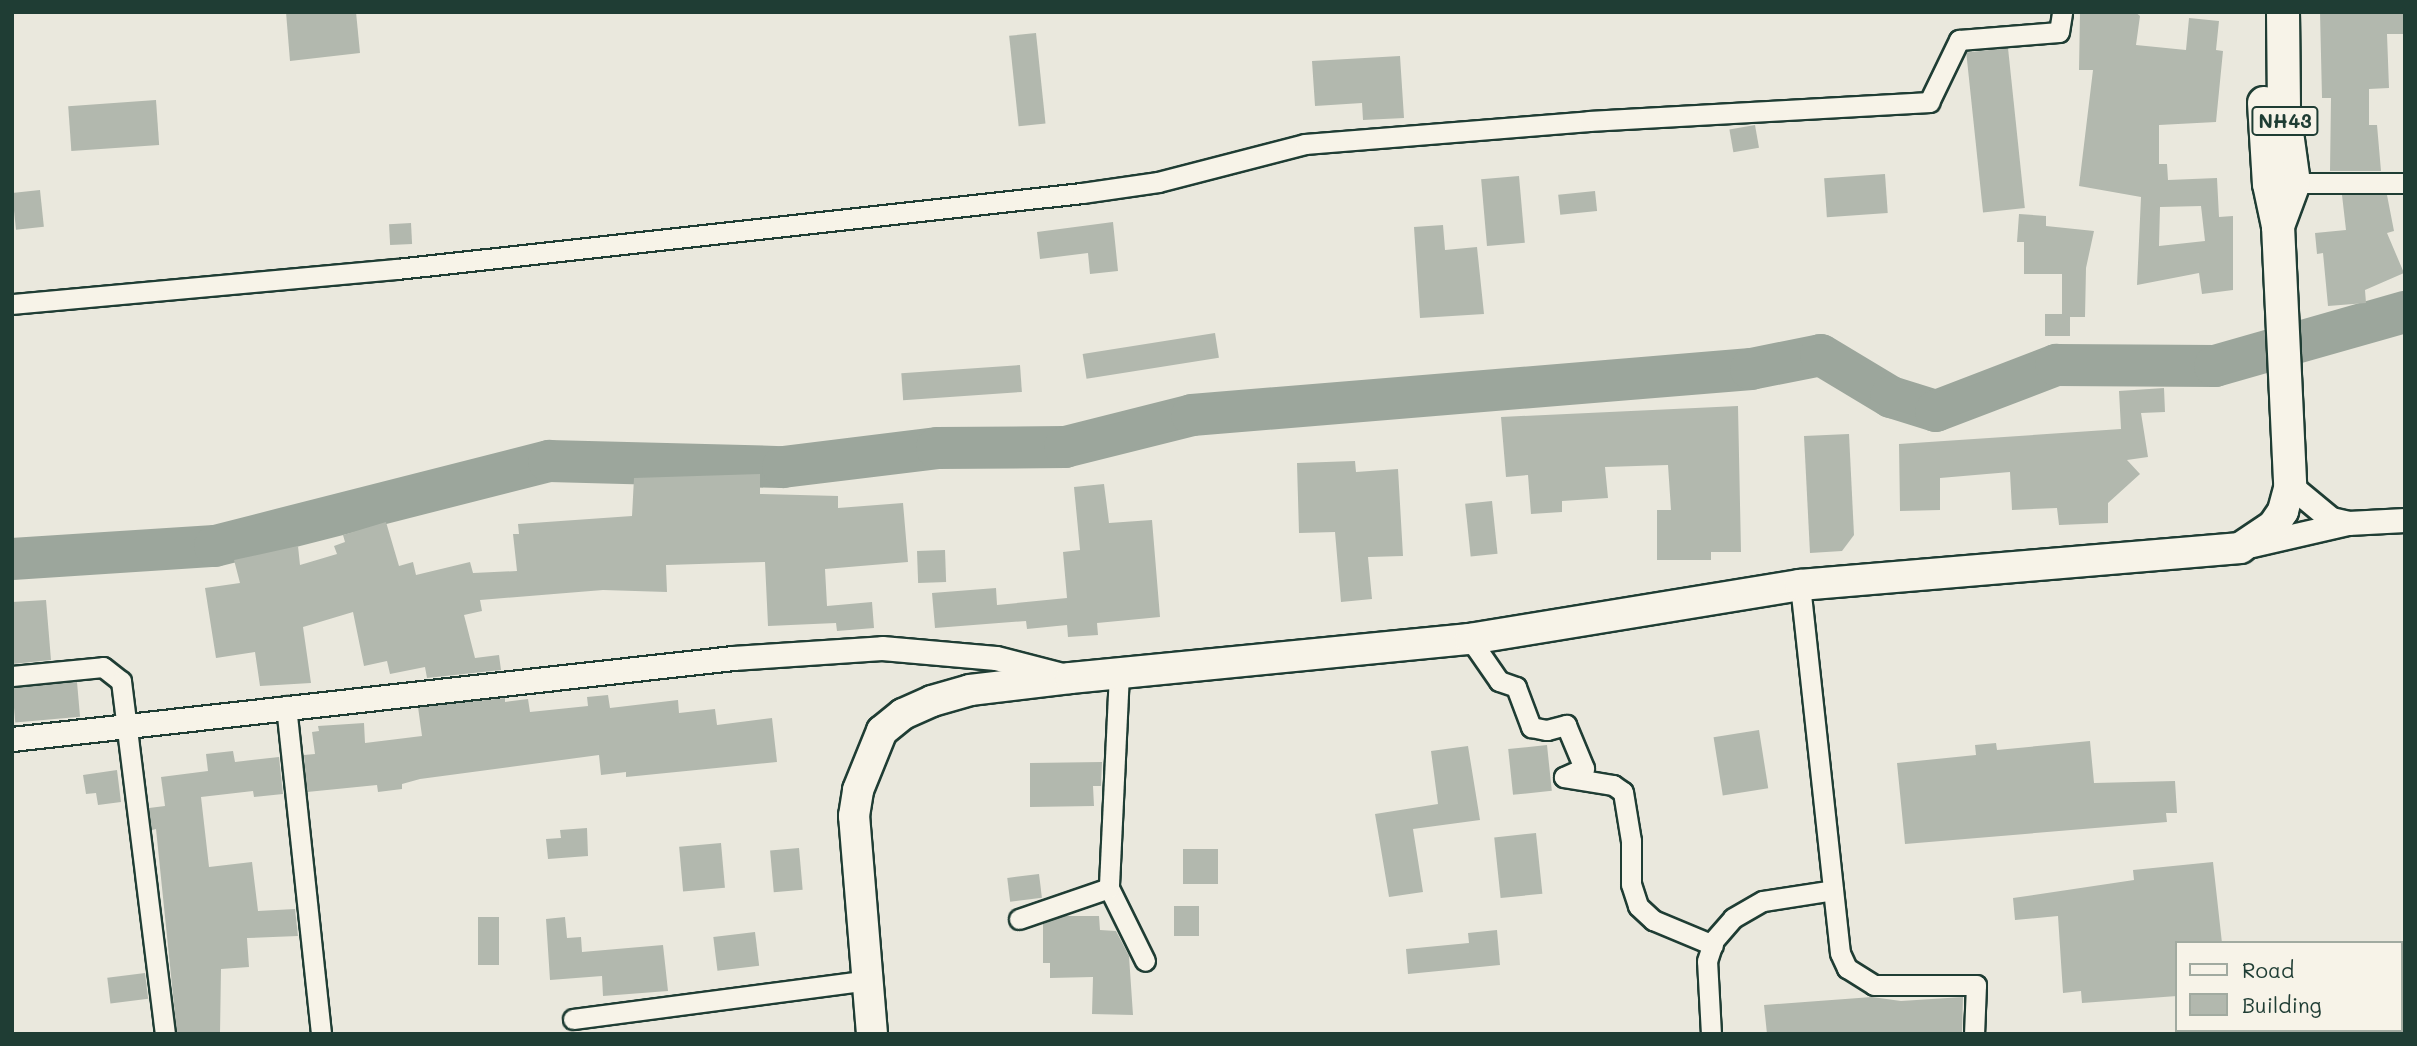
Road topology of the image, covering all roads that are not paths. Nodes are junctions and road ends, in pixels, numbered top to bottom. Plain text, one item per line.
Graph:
1 (2062, 12) edge
2 (2261, 12) edge
3 (2283, 12) edge
4 (2294, 183) junction
5 (2405, 183) edge
6 (2278, 226) junction
7 (12, 304) edge
8 (2290, 485) junction
9 (2405, 520) edge
10 (2348, 523) junction
11 (2240, 548) junction
12 (1800, 585) junction
13 (1470, 639) junction
14 (1119, 673) junction
15 (12, 676) edge
16 (1070, 678) junction
17 (286, 706) junction
18 (129, 729) junction
19 (12, 739) edge
20 (1109, 888) junction
21 (1833, 890) junction
22 (1019, 919) dead end
23 (1713, 945) junction
24 (1144, 961) dead end
25 (870, 980) junction
26 (573, 1019) dead end
27 (165, 1034) edge
28 (321, 1034) edge
29 (872, 1034) edge
30 (1711, 1034) edge
31 (1974, 1034) edge

1 - 7 street
2 - 6 highway, NH43
3 - 4 highway, NH43
4 - 5 street
4 - 6 highway, NH43
6 - 8 highway, NH43
8 - 10 street
8 - 11 main road
9 - 10 street
10 - 11 street
11 - 12 main road
12 - 13 main road
12 - 21 street
13 - 14 main road
13 - 23 street
14 - 16 main road
14 - 20 street
15 - 18 street
16 - 17 street
16 - 25 main road
17 - 18 street
17 - 28 street
18 - 19 street
18 - 27 street
20 - 22 street
20 - 24 street
21 - 23 street
21 - 31 street
23 - 30 street
25 - 26 street
25 - 29 main road

